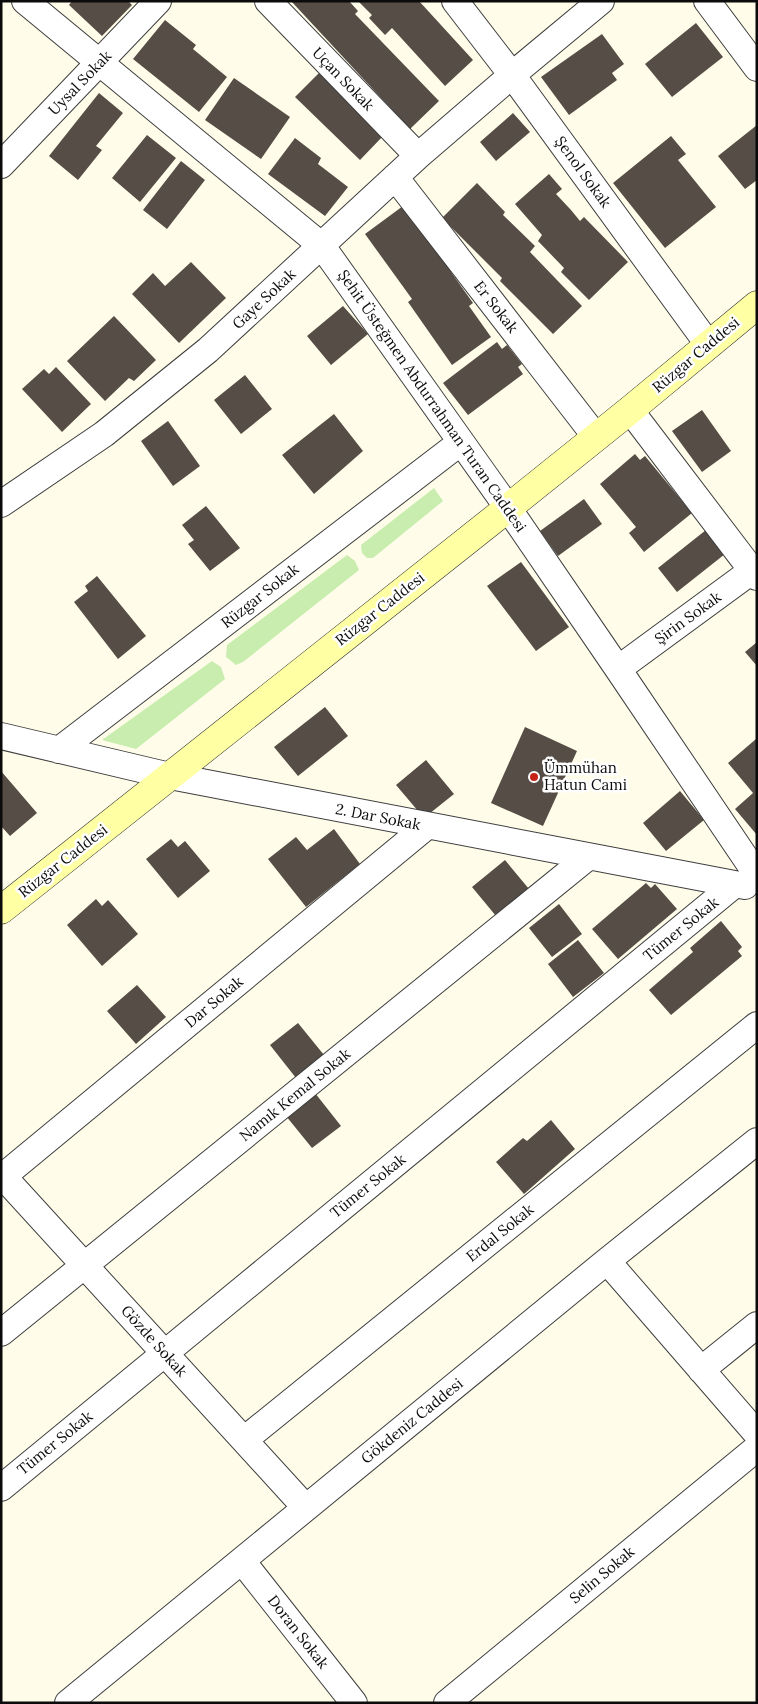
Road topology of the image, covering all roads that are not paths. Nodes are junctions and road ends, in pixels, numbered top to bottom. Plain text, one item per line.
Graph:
1 (24, 1) edge
2 (158, 1) edge
3 (268, 1) edge
4 (455, 1) edge
5 (601, 1) edge
6 (707, 1) edge
7 (100, 62) junction
8 (757, 68) edge
9 (512, 75) junction
10 (418, 156) junction
11 (1, 165) edge
12 (396, 176) junction
13 (322, 246) junction
14 (757, 305) edge
15 (708, 344) junction
16 (630, 410) junction
17 (596, 437) junction
18 (461, 442) junction
19 (1, 504) edge
20 (508, 508) junction
21 (755, 572) edge
22 (618, 669) junction
23 (1, 736) edge
24 (59, 750) junction
25 (170, 776) junction
26 (427, 826) junction
27 (588, 857) junction
28 (749, 882) edge
29 (1, 910) edge
30 (757, 1025) edge
31 (757, 1141) edge
32 (2, 1176) edge
33 (607, 1261) junction
34 (85, 1266) junction
35 (757, 1325) edge
36 (1, 1333) edge
37 (164, 1353) junction
38 (701, 1370) junction
39 (757, 1434) edge
40 (244, 1440) junction
41 (757, 1448) edge
42 (1, 1488) edge
43 (306, 1508) junction
44 (242, 1561) junction
45 (68, 1703) edge
46 (354, 1703) edge
47 (448, 1703) edge

1 - 7 street, Şehit Üsteğmen Abdurrahman Turan Caddesi
2 - 7 street, Uysal Sokak
3 - 10 street, Uçan Sokak
4 - 9 street, Şenol Sokak
5 - 9 street, Gaye Sokak
6 - 8 street
7 - 11 street, Uysal Sokak
7 - 13 street, Şehit Üsteğmen Abdurrahman Turan Caddesi
9 - 10 street, Gaye Sokak
9 - 15 street, Şenol Sokak
10 - 12 street, Gaye Sokak
12 - 13 street, Gaye Sokak
12 - 17 street, Er Sokak
13 - 18 street, Şehit Üsteğmen Abdurrahman Turan Caddesi
13 - 19 street, Gaye Sokak
14 - 15 main road, Rüzgar Caddesi
15 - 16 main road, Rüzgar Caddesi
16 - 17 main road, Rüzgar Caddesi
16 - 21 street
17 - 20 main road, Rüzgar Caddesi
18 - 20 street, Şehit Üsteğmen Abdurrahman Turan Caddesi
18 - 24 street, Rüzgar Sokak
20 - 22 street, Şehit Üsteğmen Abdurrahman Turan Caddesi
20 - 25 main road, Rüzgar Caddesi
21 - 22 street, Şirin Sokak
22 - 28 street, Şehit Üsteğmen Abdurrahman Turan Caddesi
23 - 24 street, 2. Dar Sokak
24 - 25 street, 2. Dar Sokak
25 - 26 street, 2. Dar Sokak
25 - 29 main road, Rüzgar Caddesi
26 - 27 street, 2. Dar Sokak
26 - 32 street, Dar Sokak
27 - 28 street, 2. Dar Sokak
27 - 34 street, Namık Kemal Sokak
28 - 37 street, Tümer Sokak
30 - 40 street, Erdal Sokak
31 - 33 street, Gökdeniz Caddesi
32 - 34 street, Gözde Sokak
33 - 38 street
33 - 43 street, Gökdeniz Caddesi
34 - 36 street, Namık Kemal Sokak
34 - 37 street, Gözde Sokak
35 - 38 street
37 - 40 street, Gözde Sokak
37 - 42 street, Tümer Sokak
38 - 39 street
40 - 43 street, Gözde Sokak
41 - 47 street, Selin Sokak
43 - 44 street, Gökdeniz Caddesi
44 - 45 street, Gökdeniz Caddesi
44 - 46 street, Doran Sokak

